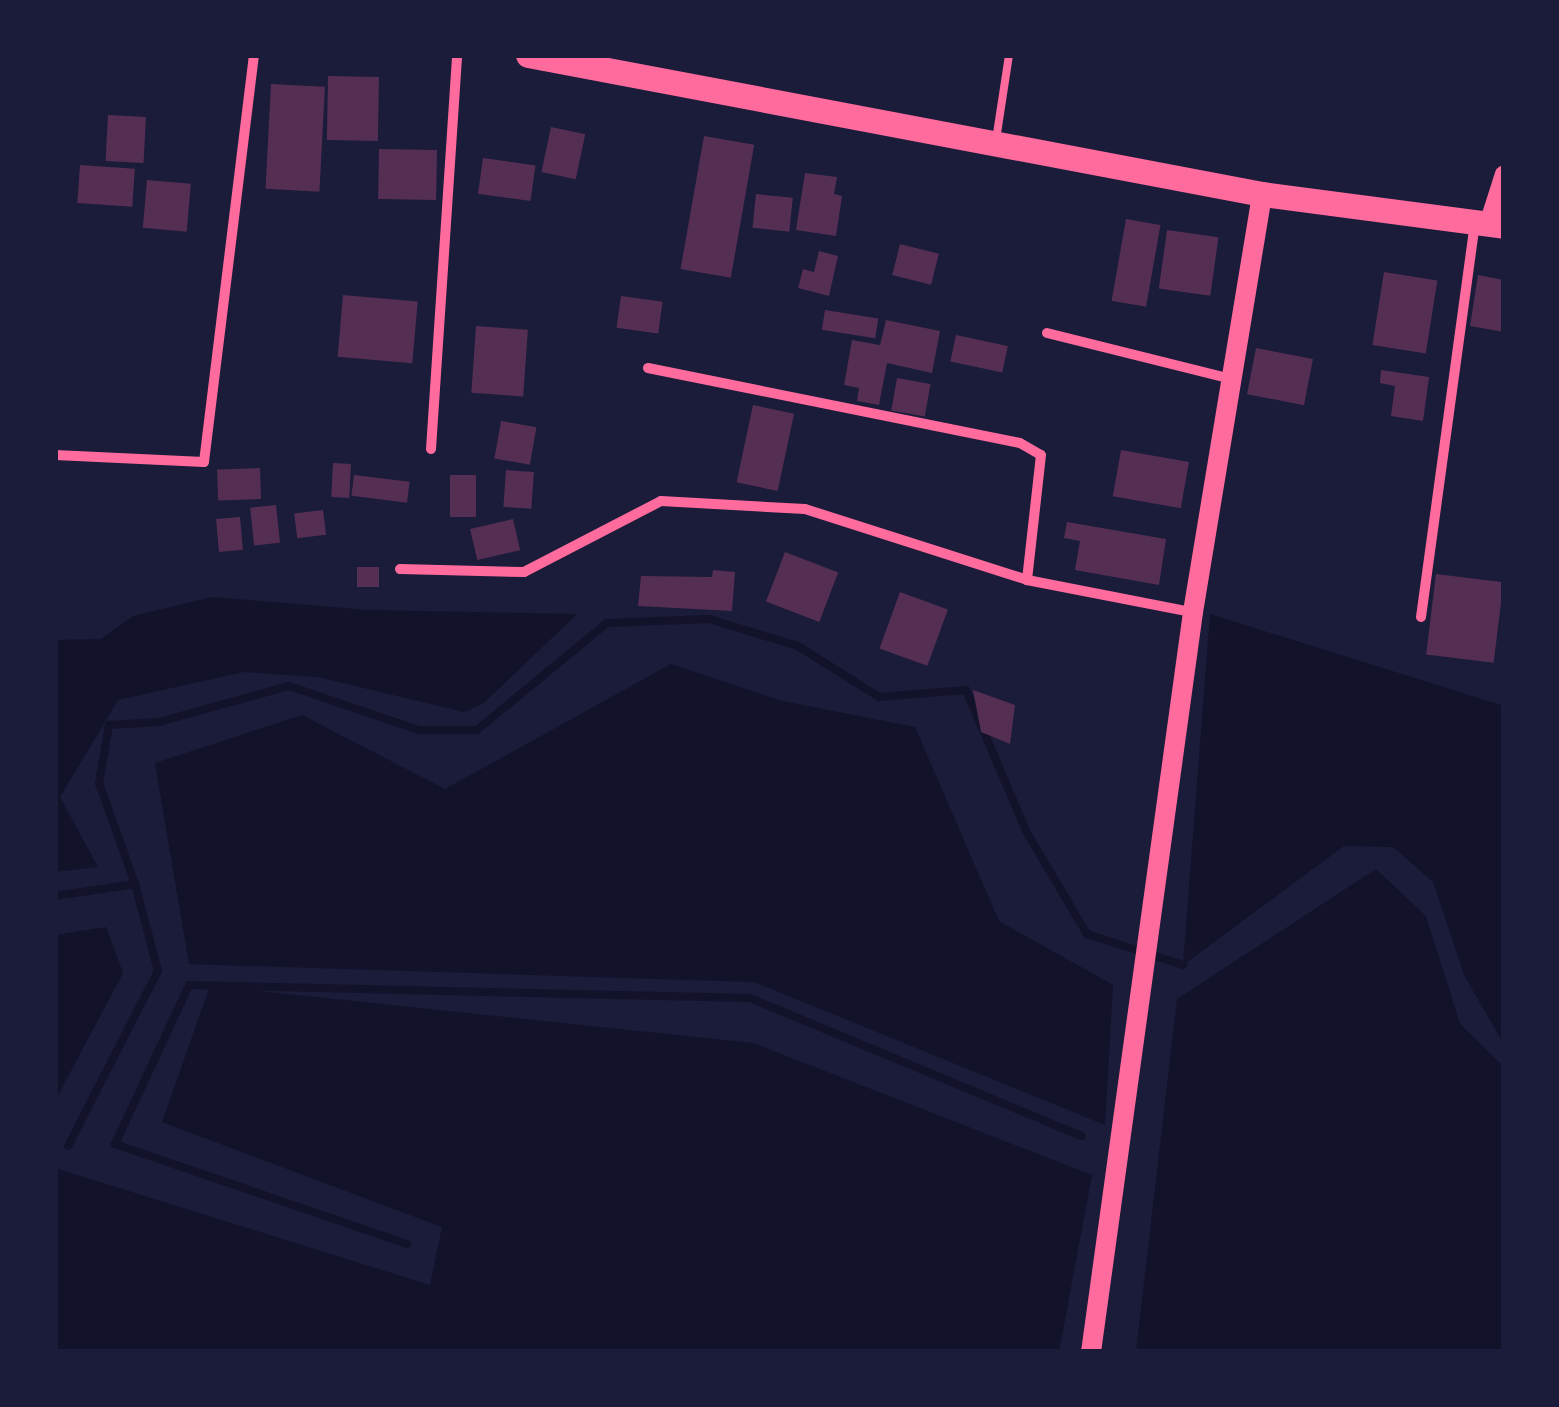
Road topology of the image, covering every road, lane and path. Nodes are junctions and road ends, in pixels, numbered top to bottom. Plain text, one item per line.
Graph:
1 (254, 55) edge
2 (457, 55) edge
3 (528, 55) edge
4 (1010, 55) edge
5 (996, 140) junction
6 (1504, 174) edge
7 (1262, 194) junction
8 (1489, 224) edge
9 (1048, 333) dead end
10 (648, 368) dead end
11 (1228, 378) junction
12 (430, 450) dead end
13 (55, 455) edge
14 (400, 569) dead end
15 (1026, 580) junction
16 (1193, 612) junction
17 (1421, 617) dead end
18 (1092, 1352) edge

1 - 13 street
2 - 12 street
3 - 5 main road
4 - 5 lane
5 - 7 main road
6 - 8 street
7 - 8 main road
7 - 11 main road
8 - 17 street
9 - 11 street
10 - 15 street
11 - 16 main road
14 - 15 street
15 - 16 street
16 - 18 main road

